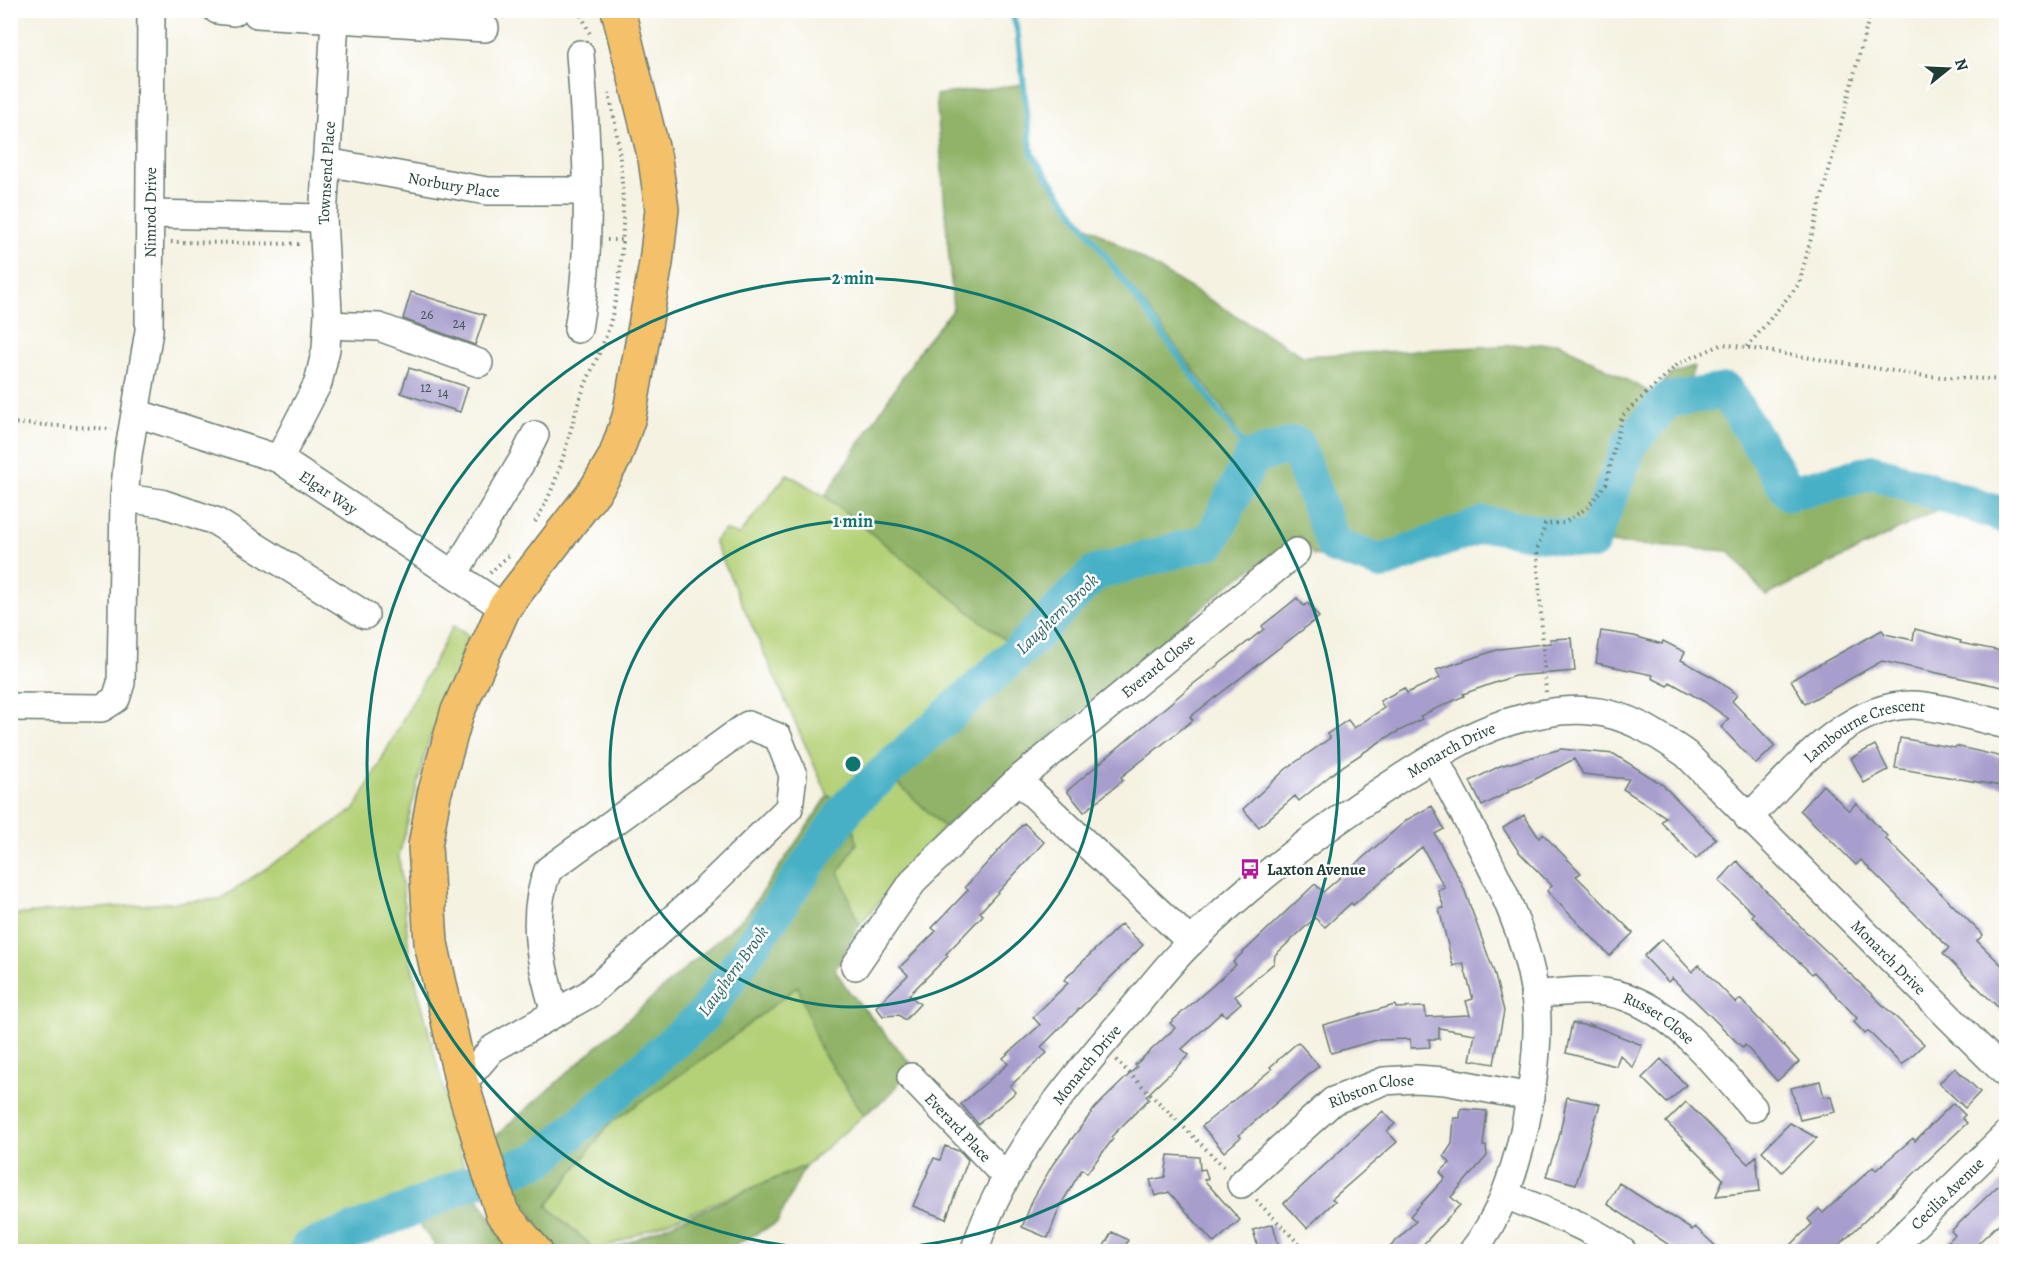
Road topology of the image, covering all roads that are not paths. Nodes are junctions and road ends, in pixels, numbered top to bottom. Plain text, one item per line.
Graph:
1 (151, 10) edge
2 (618, 10) edge
3 (236, 12) edge
4 (335, 21) junction
5 (485, 28) dead end
6 (580, 54) dead end
7 (326, 162) junction
8 (585, 191) junction
9 (150, 214) junction
10 (323, 218) junction
11 (328, 325) junction
12 (578, 329) dead end
13 (479, 363) dead end
14 (134, 422) junction
15 (535, 435) dead end
16 (279, 459) junction
17 (124, 498) junction
18 (1296, 552) dead end
19 (454, 574) junction
20 (504, 608) junction
21 (365, 615) dead end
22 (10, 706) edge
23 (2007, 725) edge
24 (1434, 757) junction
25 (1018, 780) junction
26 (1748, 818) junction
27 (1191, 942) junction
28 (855, 966) dead end
29 (1534, 995) junction
30 (555, 1013) junction
31 (2005, 1069) edge
32 (911, 1077) dead end
33 (462, 1084) junction
34 (1531, 1097) junction
35 (1753, 1108) dead end
36 (2007, 1135) edge
37 (1006, 1178) junction
38 (1241, 1184) road end
39 (1506, 1196) junction
40 (977, 1250) edge
41 (536, 1251) edge
42 (1472, 1251) edge
43 (1623, 1251) edge
44 (1887, 1251) edge

1 - 9 street, Nimrod Drive
2 - 20 main road
3 - 4 street
4 - 5 street
4 - 7 street, Townsend Place
6 - 8 street
7 - 8 street, Norbury Place
7 - 10 street, Townsend Place
8 - 12 street
9 - 10 street
9 - 14 street, Nimrod Drive
10 - 11 street, Townsend Place
11 - 13 street
11 - 16 street, Townsend Place
14 - 16 street, Elgar Way
14 - 17 street, Nimrod Drive
15 - 19 street
16 - 19 street, Elgar Way
17 - 21 street
17 - 22 street, Nimrod Drive
18 - 25 street, Everard Close
19 - 20 street, Elgar Way
20 - 33 main road
23 - 26 street, Lambourne Crescent
24 - 26 street, Monarch Drive
24 - 27 street, Monarch Drive
24 - 29 street
25 - 27 street
25 - 28 street, Everard Close
26 - 31 street, Monarch Drive
27 - 37 street, Monarch Drive
29 - 34 street
29 - 35 street, Russet Close
30 - 30 street
30 - 33 street
32 - 37 street, Everard Place
33 - 41 main road
34 - 38 street, Ribston Close
34 - 39 street
36 - 44 street, Cecilia Avenue
37 - 40 street, Monarch Drive
39 - 42 street
39 - 43 street

